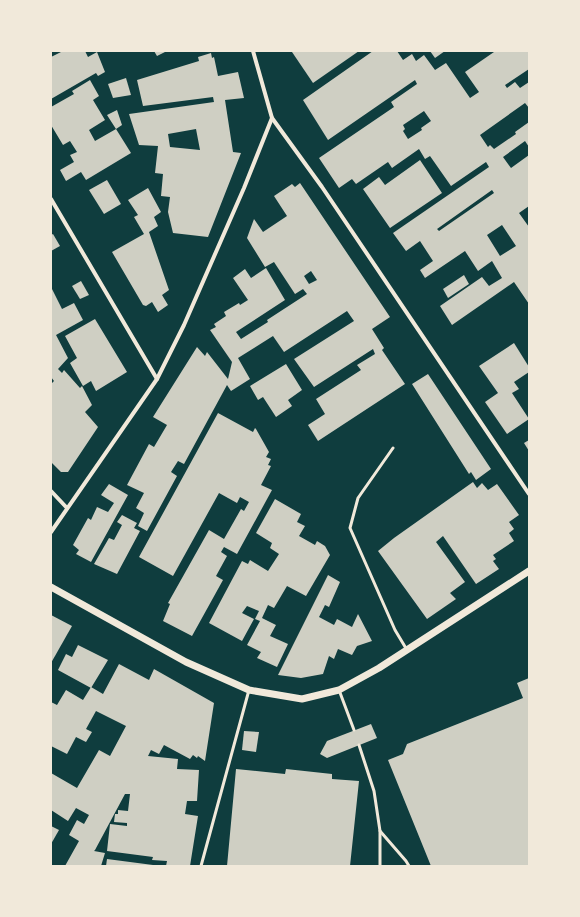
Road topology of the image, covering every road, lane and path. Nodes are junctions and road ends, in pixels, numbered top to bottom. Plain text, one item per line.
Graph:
1 (253, 51) edge
2 (272, 118) junction
3 (51, 199) edge
4 (157, 379) junction
5 (393, 448) dead end
6 (51, 492) edge
7 (529, 494) edge
8 (67, 508) junction
9 (51, 532) edge
10 (529, 571) edge
11 (51, 587) edge
12 (407, 650) junction
13 (249, 690) junction
14 (339, 690) junction
15 (354, 730) dead end
16 (359, 745) dead end
17 (380, 832) junction
18 (201, 866) edge
19 (380, 866) edge
20 (409, 866) edge

1 - 2 street
2 - 4 street
2 - 7 street
3 - 4 street
4 - 8 street
5 - 12 lane
6 - 8 street
8 - 9 street
10 - 12 street
11 - 13 street
12 - 14 street
13 - 14 street
13 - 18 lane
14 - 15 lane
16 - 17 lane
17 - 19 lane
17 - 20 lane

